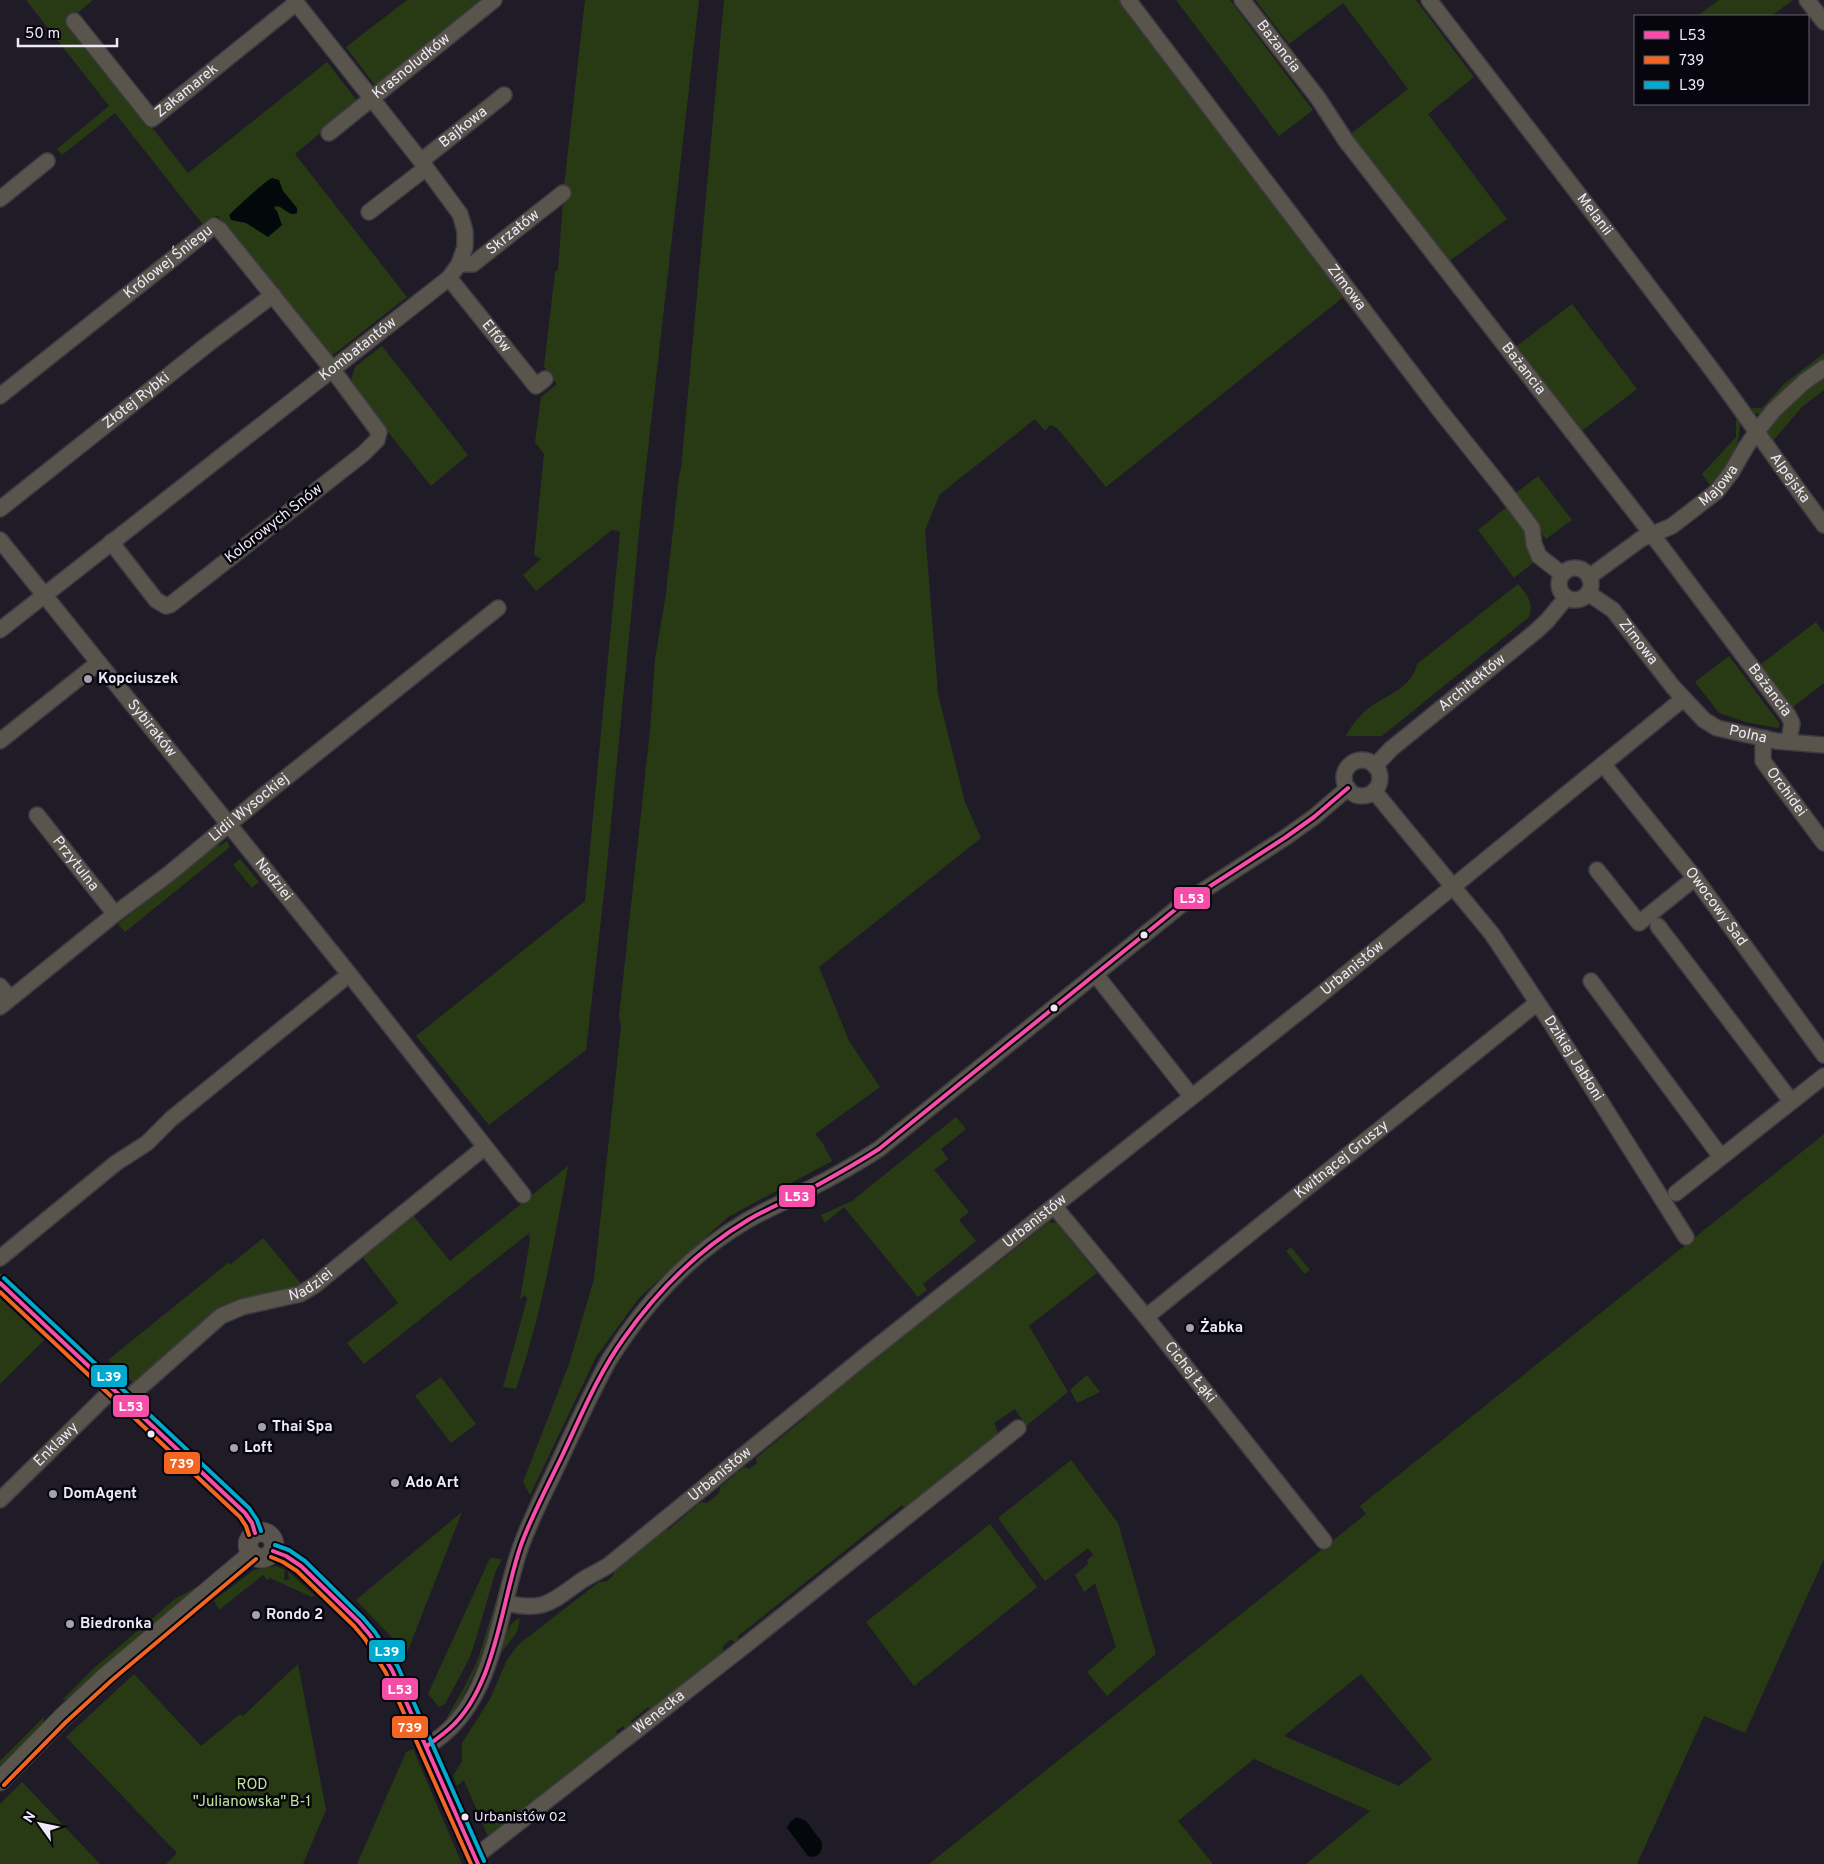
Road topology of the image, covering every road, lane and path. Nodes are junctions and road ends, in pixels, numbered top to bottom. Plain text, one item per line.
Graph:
1 (494, 0) edge
2 (1128, 0) edge
3 (1242, 0) edge
4 (1429, 0) edge
5 (1807, 0) edge
6 (295, 1) edge
7 (74, 21) dead end
8 (1824, 22) edge
9 (504, 95) dead end
10 (371, 99) junction
11 (329, 133) dead end
12 (47, 162) dead end
13 (424, 164) junction
14 (564, 193) dead end
15 (0, 199) edge
16 (370, 212) dead end
17 (459, 264) junction
18 (449, 278) junction
19 (273, 295) junction
20 (1824, 368) edge
21 (332, 369) junction
22 (545, 379) dead end
23 (0, 396) edge
24 (1757, 431) junction
25 (0, 509) edge
26 (1824, 525) edge
27 (1651, 533) junction
28 (0, 540) edge
29 (111, 542) junction
30 (1562, 574) junction
31 (1589, 577) junction
32 (1588, 593) junction
33 (44, 596) junction
34 (1566, 598) junction
35 (498, 608) dead end
36 (0, 630) edge
37 (98, 663) junction
38 (1683, 699) junction
39 (1765, 738) junction
40 (0, 741) edge
41 (1789, 741) junction
42 (1824, 744) edge
43 (1603, 764) junction
44 (1375, 766) junction
45 (1348, 788) junction
46 (1374, 791) junction
47 (36, 815) dead end
48 (230, 825) junction
49 (1824, 842) edge
50 (1597, 870) dead end
51 (1695, 878) junction
52 (1453, 886) junction
53 (115, 914) junction
54 (1658, 926) dead end
55 (1096, 975) junction
56 (1591, 981) dead end
57 (341, 982) dead end
58 (0, 986) edge
59 (5, 1002) edge
60 (1537, 1003) junction
61 (1824, 1055) edge
62 (1824, 1076) edge
63 (1192, 1097) junction
64 (1791, 1101) junction
65 (485, 1147) junction
66 (1722, 1157) junction
67 (1676, 1193) dead end
68 (523, 1195) dead end
69 (1054, 1206) junction
70 (1686, 1237) dead end
71 (0, 1258) edge
72 (0, 1283) edge
73 (1146, 1317) junction
74 (113, 1389) junction
75 (125, 1401) junction
76 (1018, 1428) dead end
77 (0, 1500) edge
78 (255, 1533) junction
79 (1324, 1541) dead end
80 (273, 1550) junction
81 (252, 1554) junction
82 (506, 1603) junction
83 (427, 1746) junction
84 (0, 1781) edge
85 (476, 1860) edge

1 - 10 street, Krasnoludków
2 - 30 street, Zimowa
3 - 27 street, Bażancia
4 - 24 street, Melanii
5 - 8 street
6 - 7 street, Zakamarek
6 - 10 street, Kombatantów
9 - 13 street, Bajkowa
10 - 11 street, Krasnoludków
10 - 13 street, Kombatantów
12 - 15 street
13 - 16 street, Bajkowa
13 - 17 street, Kombatantów
14 - 17 street, Skrzatów
17 - 18 street, Kombatantów
18 - 21 street, Kombatantów
18 - 22 street, Elfów
19 - 21 street, Królowej Śniegu
19 - 23 street, Królowej Śniegu
19 - 25 street, Złotej Rybki
20 - 24 street, Majowa
21 - 29 street, Kombatantów
21 - 29 street, Kolorowych Snów
24 - 26 street, Alpejska
24 - 27 street, Majowa
27 - 31 street, Majowa
27 - 41 street, Bażancia
28 - 33 street, Sybiraków
29 - 33 street, Kombatantów
30 - 31 street
30 - 34 street
31 - 32 street
32 - 34 street
32 - 38 street, Zimowa
33 - 36 street, Kombatantów
33 - 37 street, Sybiraków
34 - 44 street, Architektów
35 - 48 street, Lidii Wysockiej
37 - 40 street
37 - 48 street, Sybiraków
38 - 39 street, Polna
38 - 43 street, Urbanistów
39 - 41 street, Polna
39 - 49 street, Orchidei
41 - 42 street, Polna
43 - 51 street, Owocowy Sad
43 - 52 street, Urbanistów
44 - 45 street
44 - 46 street
45 - 46 street
45 - 55 street
46 - 52 street, Dzikiej Jabłoni
47 - 53 street, Przytulna
48 - 53 street, Lidii Wysockiej
48 - 65 street, Nadziei
50 - 51 street
51 - 61 street, Owocowy Sad
52 - 60 street, Dzikiej Jabłoni
52 - 63 street, Urbanistów
53 - 59 street, Lidii Wysockiej
54 - 64 street
55 - 63 street
55 - 82 street
56 - 66 street
57 - 71 street
58 - 59 street
60 - 70 street, Dzikiej Jabłoni
60 - 73 street, Kwitnącej Gruszy
62 - 64 street
63 - 69 street, Urbanistów
64 - 66 street
65 - 68 street, Nadziei
65 - 75 street, Nadziei
66 - 67 street
69 - 73 street, Cichej Łąki
69 - 82 street, Urbanistów
72 - 74 street
73 - 79 street, Cichej Łąki
74 - 75 street
74 - 77 street, Enklawy
75 - 78 street
76 - 85 street, Wenecka
78 - 80 street
78 - 81 street
80 - 81 street
80 - 83 street
81 - 84 street
82 - 83 street
83 - 85 street

